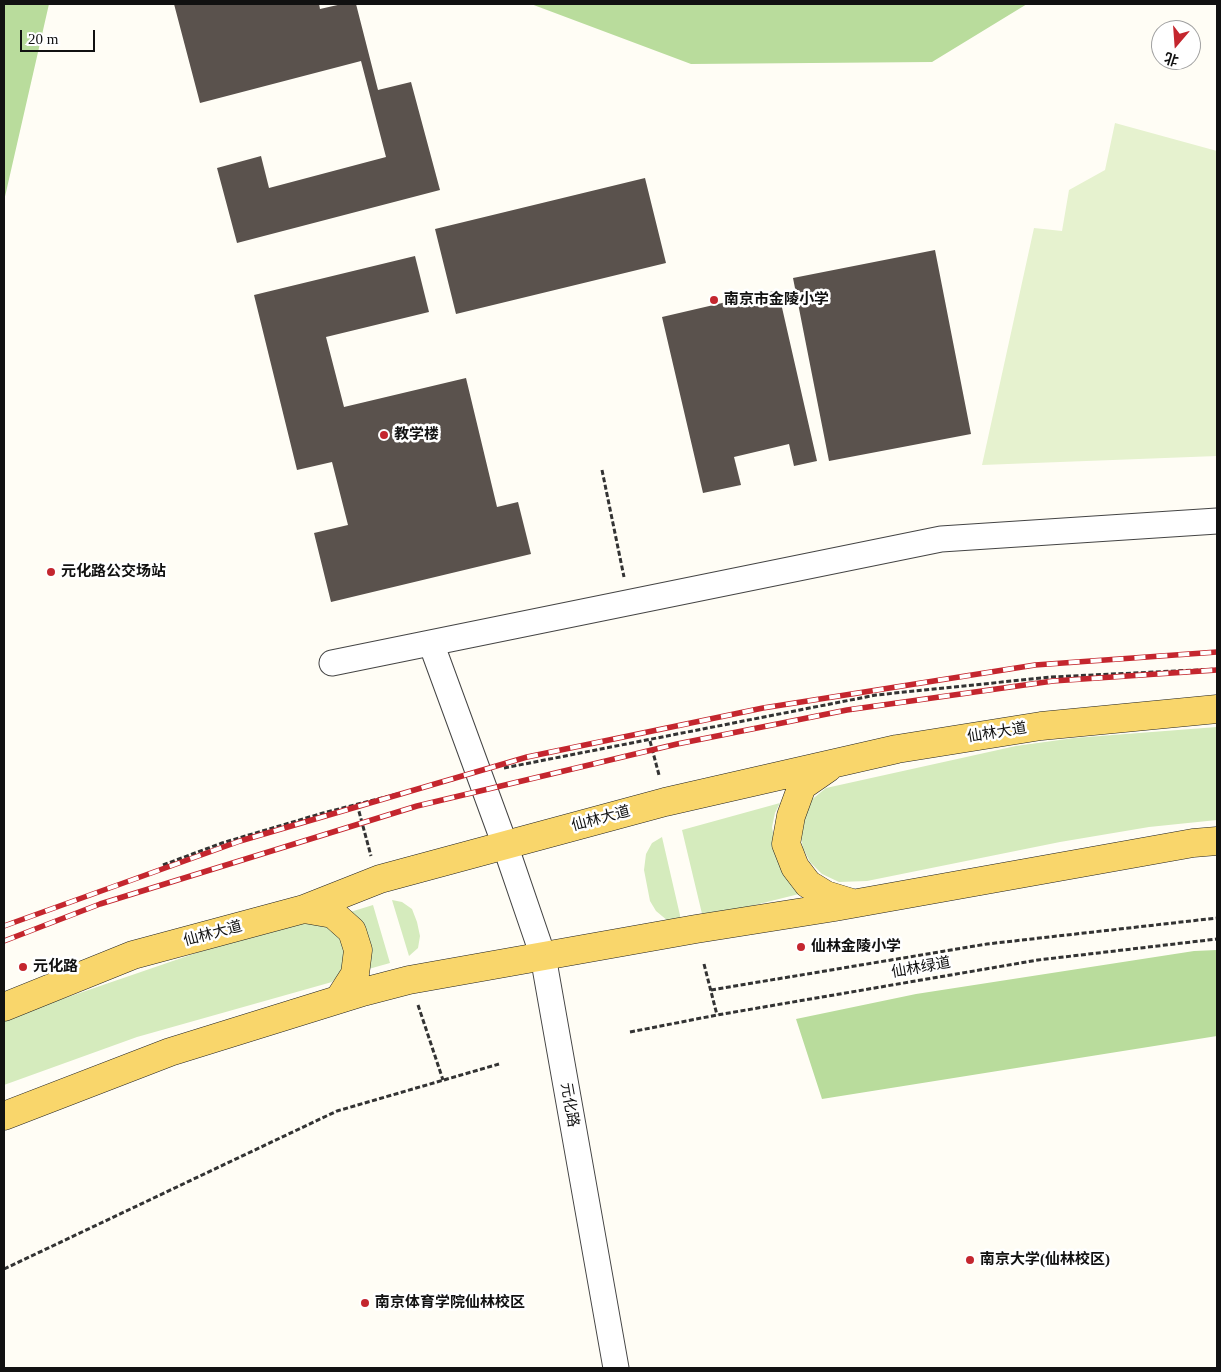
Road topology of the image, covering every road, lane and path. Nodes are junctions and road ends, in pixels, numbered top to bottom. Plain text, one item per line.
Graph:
1 (602, 470) dead end
2 (1217, 521) edge
3 (629, 603) junction
4 (430, 643) junction
5 (332, 663) dead end
6 (1217, 669) edge
7 (1217, 709) edge
8 (650, 740) junction
9 (836, 763) junction
10 (478, 774) junction
11 (659, 775) dead end
12 (356, 804) junction
13 (1217, 841) edge
14 (505, 845) junction
15 (372, 859) dead end
16 (163, 865) dead end
17 (854, 904) junction
18 (304, 909) junction
19 (1217, 918) edge
20 (1217, 939) edge
21 (543, 956) junction
22 (704, 964) dead end
23 (711, 990) junction
24 (339, 1000) junction
25 (416, 1000) dead end
26 (4, 1007) edge
27 (717, 1015) junction
28 (630, 1032) dead end
29 (498, 1064) dead end
30 (443, 1080) junction
31 (4, 1116) edge
32 (4, 1269) edge
33 (616, 1368) edge

1 - 3 path
2 - 3 street
3 - 4 street
4 - 5 street
4 - 10 street, 元化路
6 - 8 path
7 - 9 main road, 仙林大道
8 - 10 path
8 - 11 path
9 - 14 main road, 仙林大道
9 - 17 main road
10 - 12 path
10 - 14 street, 元化路
12 - 15 path
12 - 16 path
13 - 17 main road
14 - 18 main road, 仙林大道
14 - 21 street, 元化路
17 - 21 main road
18 - 24 main road
18 - 26 main road, 仙林大道
19 - 23 path
20 - 27 path, 仙林绿道
21 - 24 main road
21 - 33 street, 元化路
22 - 23 path
23 - 27 path
24 - 31 main road
25 - 30 path
27 - 28 path, 仙林绿道
29 - 30 path
30 - 32 path

